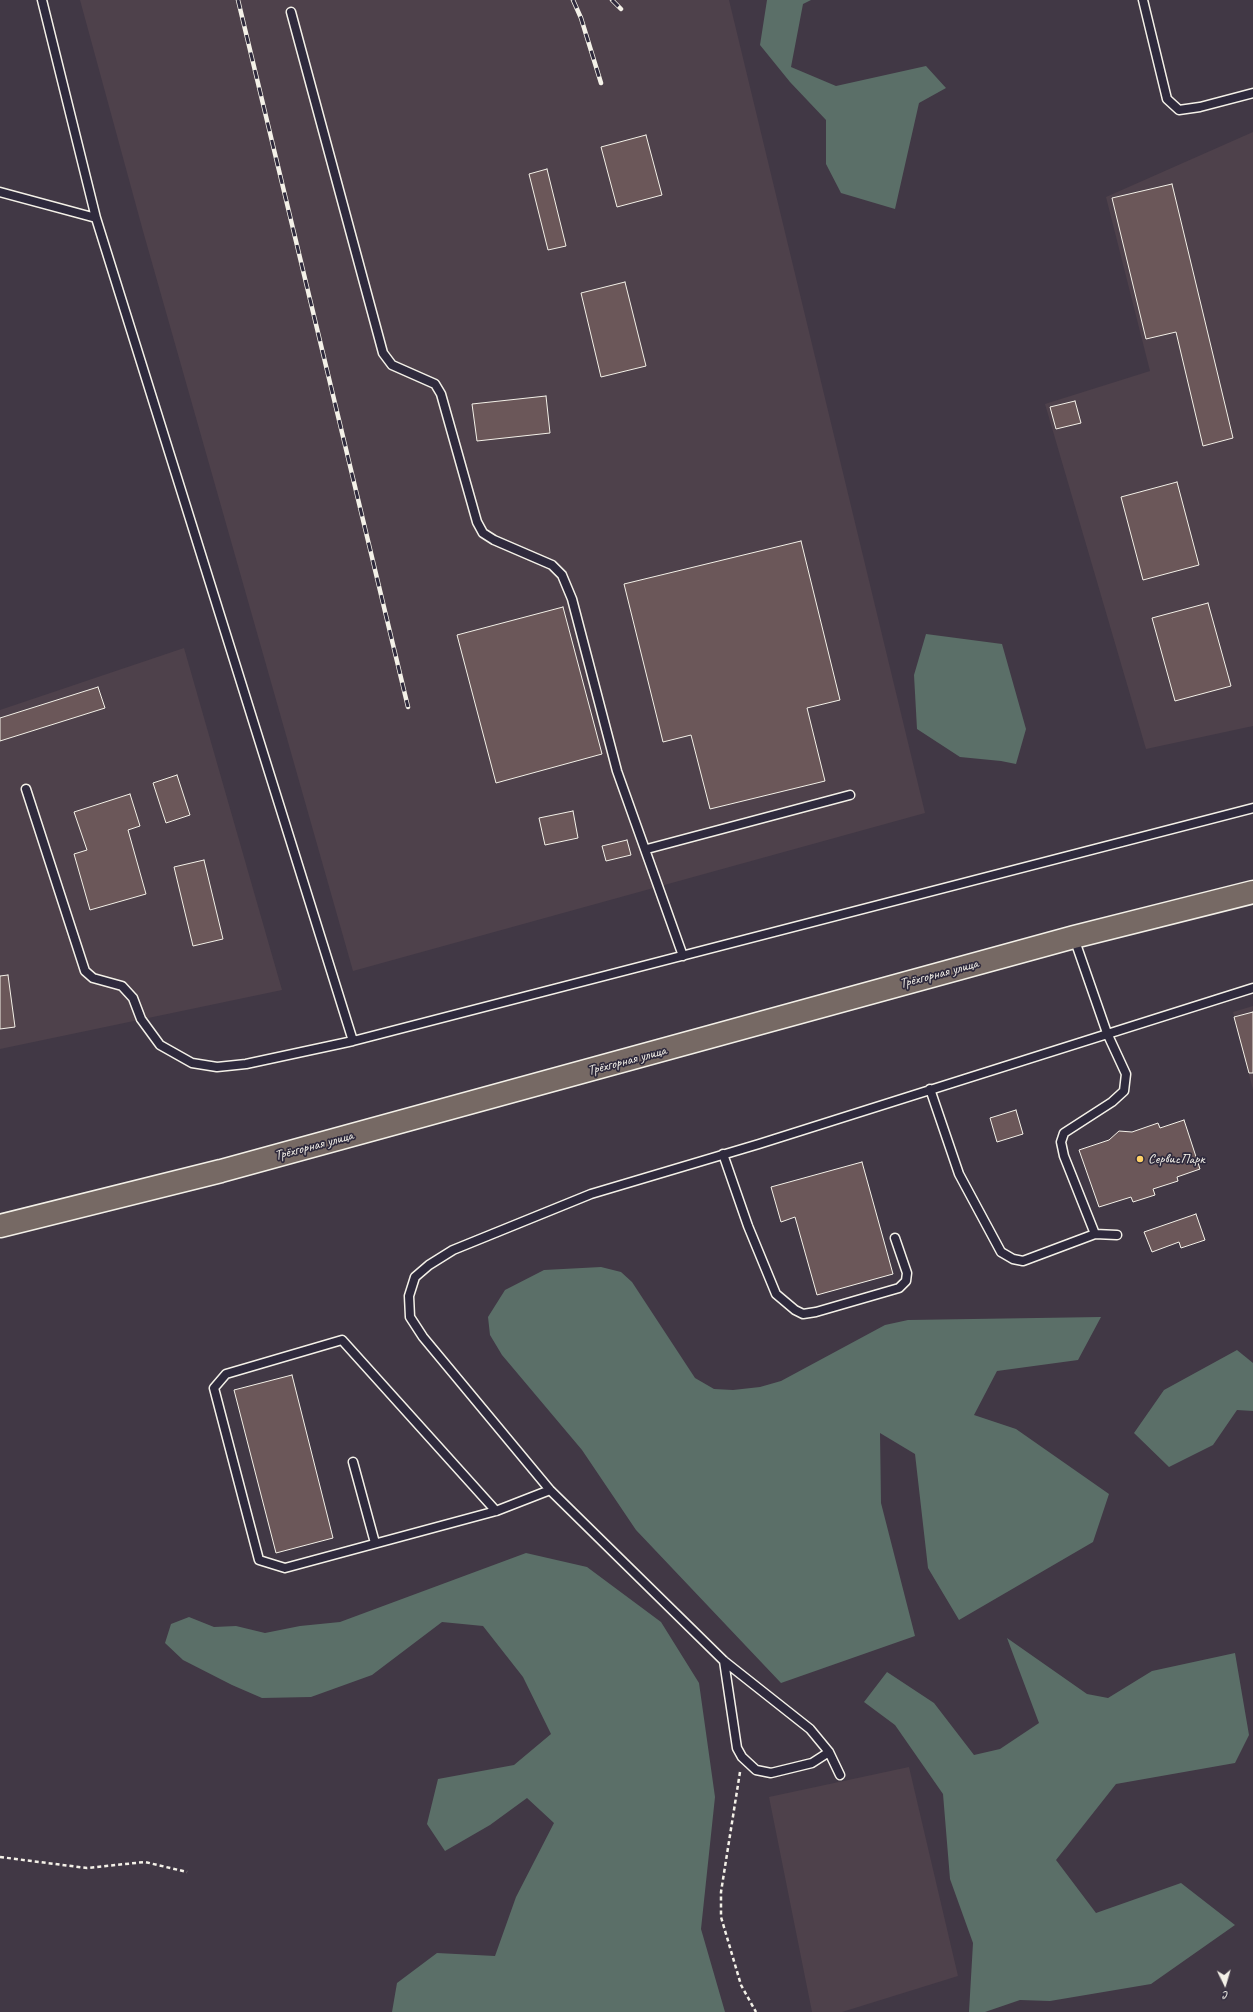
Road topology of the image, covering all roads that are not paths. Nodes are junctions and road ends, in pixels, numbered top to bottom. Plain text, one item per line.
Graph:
1 (42, 0) edge
2 (1143, 0) edge
3 (292, 12) dead end
4 (1253, 93) edge
5 (0, 192) edge
6 (96, 218) junction
7 (26, 789) dead end
8 (850, 795) dead end
9 (1253, 808) edge
10 (646, 849) junction
11 (1253, 892) edge
12 (1074, 937) junction
13 (683, 956) junction
14 (1253, 988) edge
15 (1107, 1033) junction
16 (353, 1041) junction
17 (930, 1089) junction
18 (723, 1154) junction
19 (0, 1226) edge
20 (1095, 1234) junction
21 (1117, 1235) dead end
22 (895, 1238) dead end
23 (353, 1462) dead end
24 (550, 1490) junction
25 (496, 1510) junction
26 (375, 1543) junction
27 (724, 1661) junction
28 (829, 1752) junction
29 (840, 1775) dead end

1 - 6 lane
2 - 4 lane
3 - 10 lane
5 - 6 lane
6 - 16 lane
7 - 16 lane
8 - 10 lane
9 - 13 lane
10 - 13 lane
11 - 12 highway, Трёхгорная улица
12 - 15 lane
12 - 19 highway, Трёхгорная улица
13 - 16 lane
14 - 15 lane
15 - 17 lane
15 - 20 lane
17 - 18 lane
17 - 20 lane
18 - 22 lane
18 - 24 lane
20 - 21 lane
23 - 26 lane
24 - 25 lane
24 - 27 lane
25 - 26 lane
25 - 26 lane
27 - 28 lane
27 - 28 lane
28 - 29 lane

